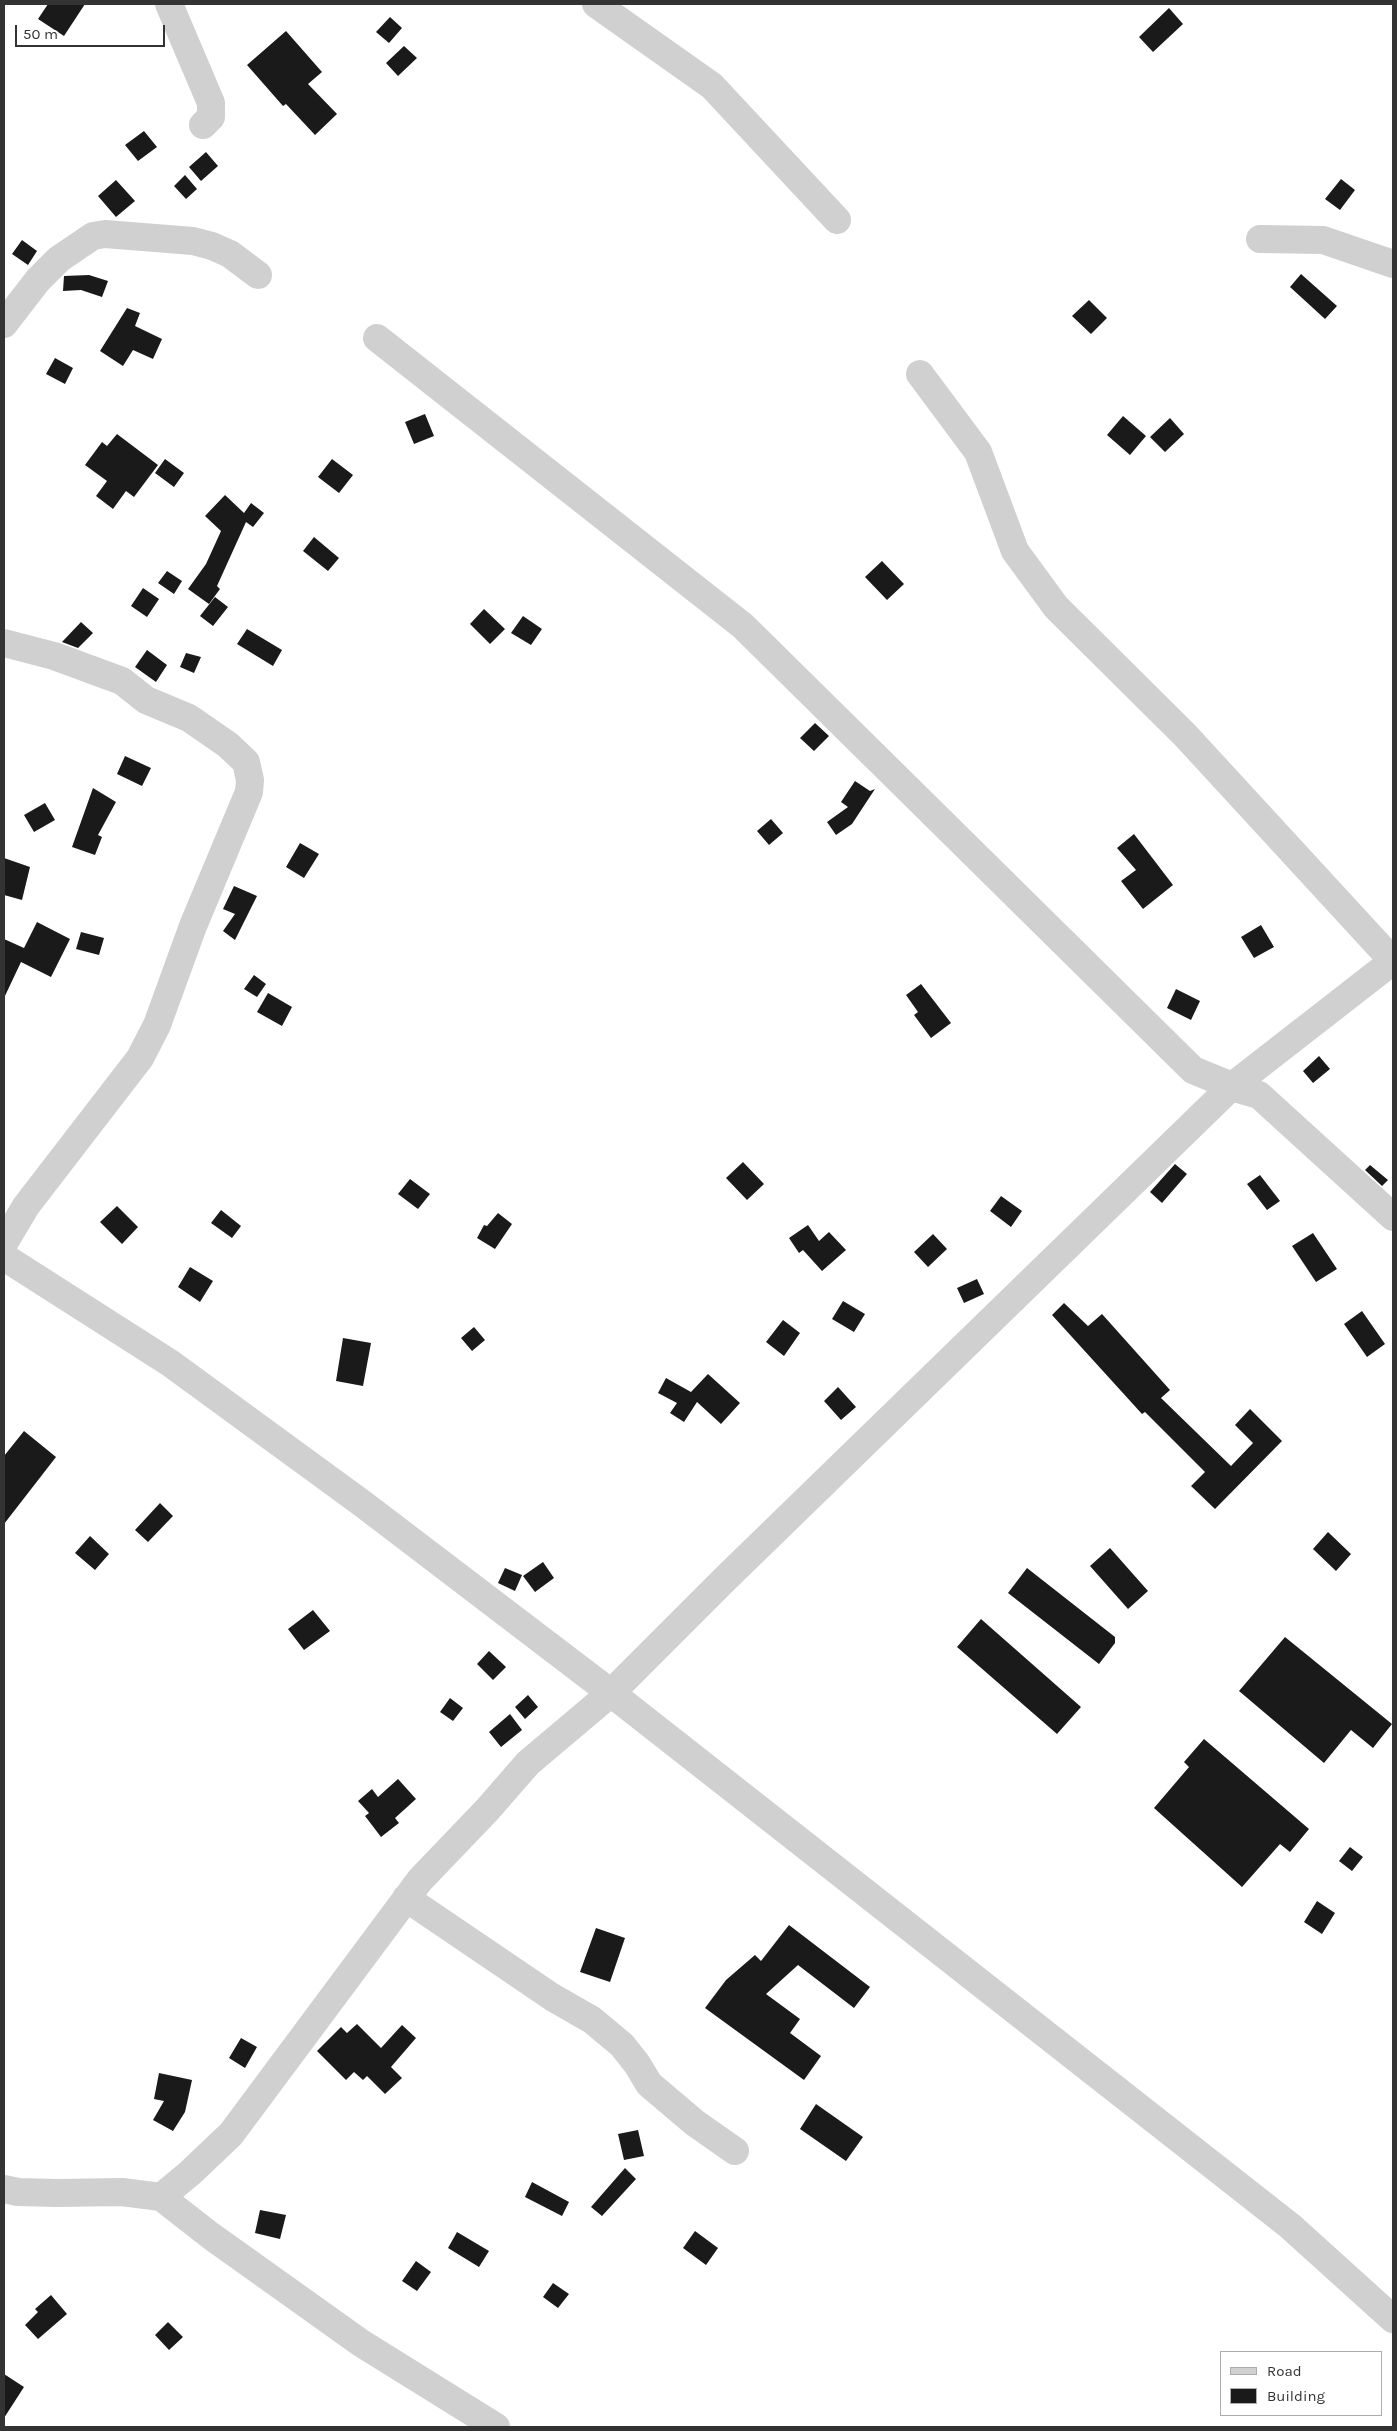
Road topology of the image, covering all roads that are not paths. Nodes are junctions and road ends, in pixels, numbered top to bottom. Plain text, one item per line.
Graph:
1 (169, 4) edge
2 (596, 4) edge
3 (203, 125) dead end
4 (837, 220) dead end
5 (1260, 239) dead end
6 (1393, 264) edge
7 (258, 275) dead end
8 (4, 324) edge
9 (377, 338) dead end
10 (920, 374) dead end
11 (4, 643) edge
12 (1231, 1087) junction
13 (1393, 1217) edge
14 (4, 1255) edge
15 (610, 1693) junction
16 (406, 1898) junction
17 (735, 2151) dead end
18 (4, 2189) edge
19 (161, 2198) junction
20 (1393, 2319) edge
21 (496, 2427) edge

1 - 3 street
2 - 4 street
5 - 6 street
7 - 8 street
9 - 12 street
10 - 12 street
11 - 14 street
12 - 13 street
12 - 15 street
14 - 15 street
15 - 16 street
15 - 20 street
16 - 17 street
16 - 19 street
18 - 19 street
19 - 21 street

